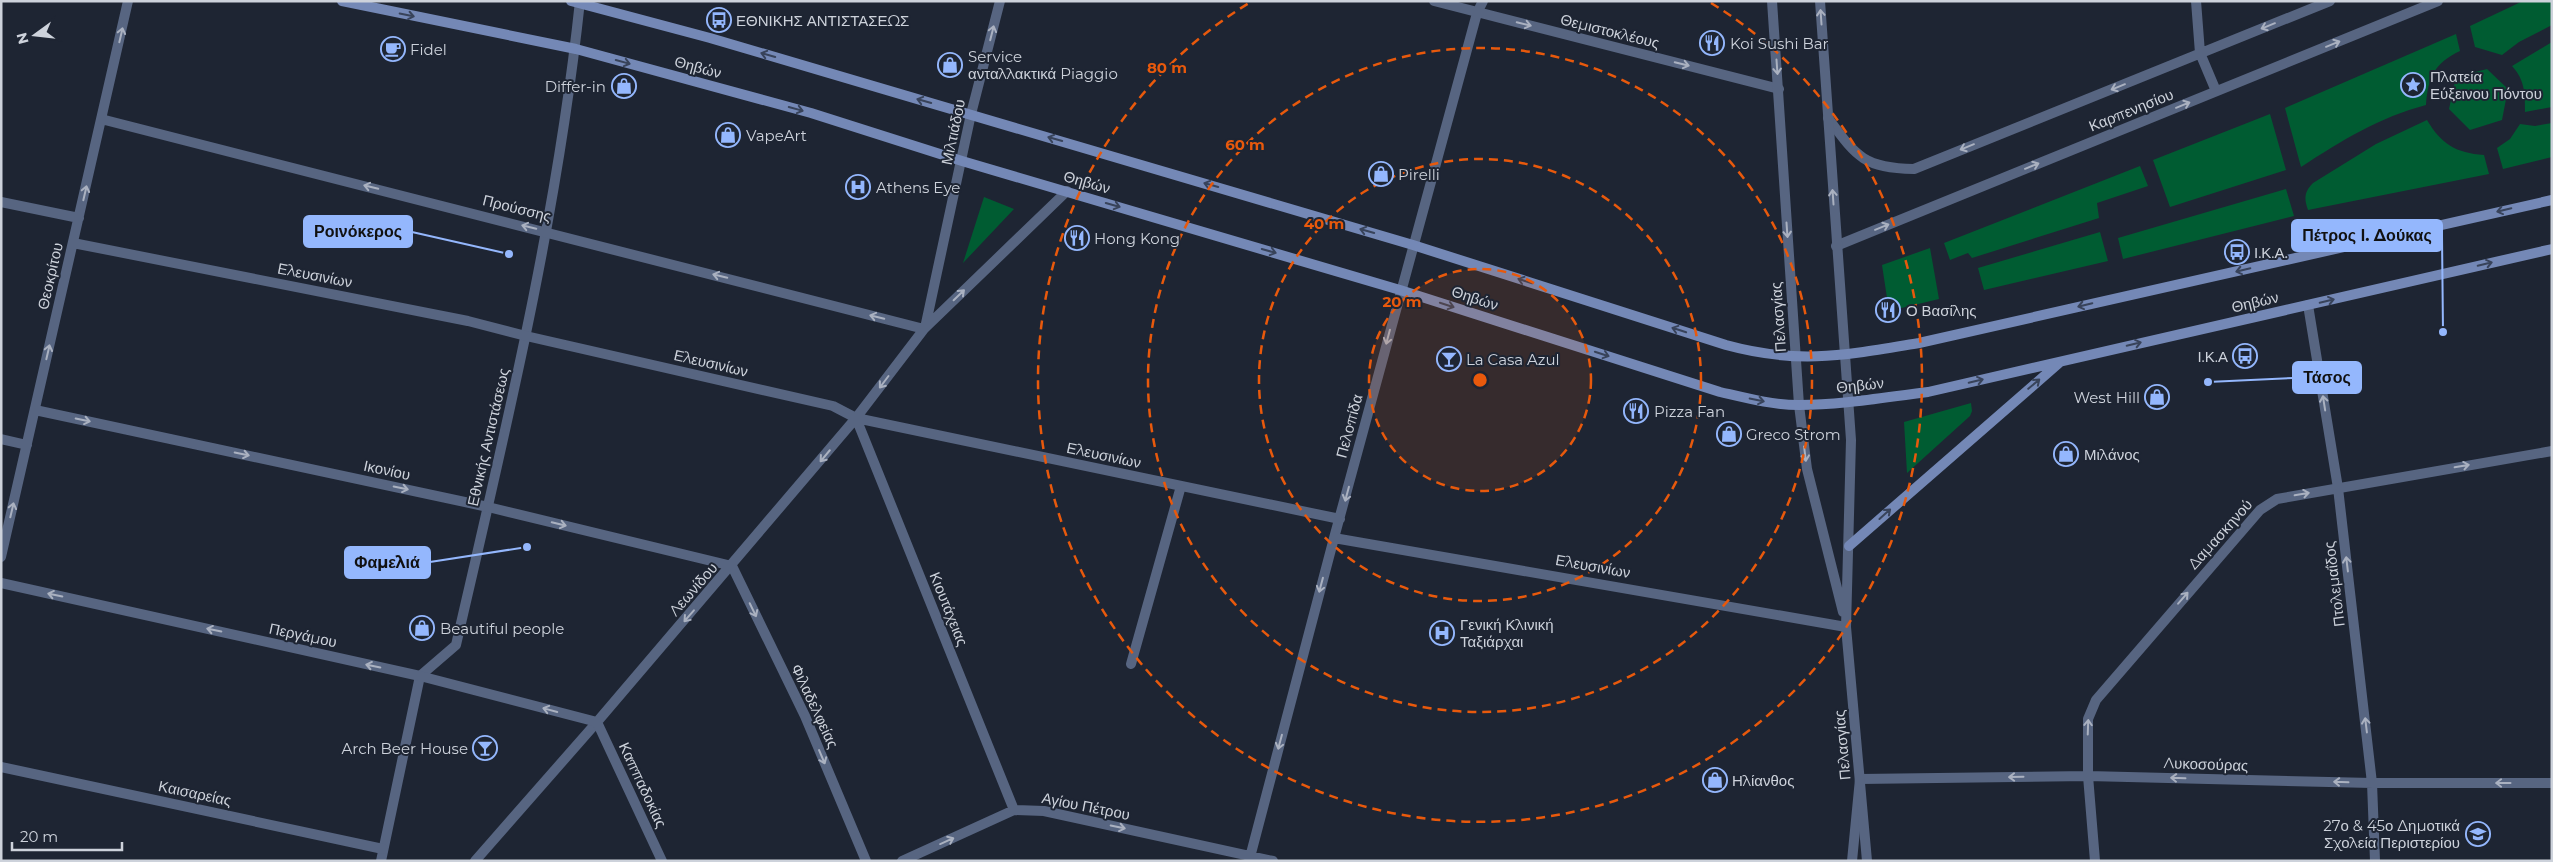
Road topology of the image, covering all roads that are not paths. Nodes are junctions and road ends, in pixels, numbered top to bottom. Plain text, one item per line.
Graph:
1 (128, 1) edge
2 (342, 1) edge
3 (1000, 1) edge
4 (1434, 1) edge
5 (1483, 1) edge
6 (1772, 1) edge
7 (1820, 1) edge
8 (2196, 1) edge
9 (2330, 1) edge
10 (2438, 1) edge
11 (577, 2) edge
12 (1477, 12) junction
13 (576, 49) junction
14 (2200, 54) junction
15 (1779, 89) junction
16 (2216, 91) junction
17 (971, 114) junction
18 (1828, 118) junction
19 (101, 119) junction
20 (962, 160) junction
21 (1067, 191) junction
22 (2552, 200) edge
23 (1, 202) edge
24 (79, 218) junction
25 (546, 231) junction
26 (73, 243) junction
27 (1413, 245) junction
28 (1836, 246) junction
29 (2552, 249) edge
30 (1400, 290) junction
31 (2308, 305) junction
32 (924, 329) junction
33 (526, 336) junction
34 (1846, 355) junction
35 (1796, 358) junction
36 (2061, 361) junction
37 (1848, 402) junction
38 (1798, 405) junction
39 (35, 410) junction
40 (856, 418) junction
41 (1, 439) edge
42 (27, 445) junction
43 (2552, 451) edge
44 (1181, 486) junction
45 (2338, 488) junction
46 (488, 507) junction
47 (1340, 519) junction
48 (1334, 538) junction
49 (1849, 546) junction
50 (1, 558) edge
51 (732, 566) junction
52 (1, 584) edge
53 (1846, 627) junction
54 (1131, 664) dead end
55 (420, 676) junction
56 (597, 722) junction
57 (1, 767) edge
58 (2088, 776) junction
59 (1860, 779) junction
60 (2372, 783) junction
61 (2552, 783) edge
62 (1014, 810) junction
63 (383, 849) junction
64 (1250, 858) edge
65 (381, 861) edge
66 (475, 861) edge
67 (662, 861) edge
68 (866, 861) edge
69 (902, 861) edge
70 (1273, 861) edge
71 (1852, 861) edge
72 (1867, 861) edge
73 (2095, 861) edge
74 (2375, 861) edge

19 -> 1 street, Θεοκρίτου
2 -> 13 main road, Θηβών
17 -> 3 street, Μιλτιάδου
4 - 12 street, Θεμιστοκλέους
5 - 12 street, Πελοπίδα
6 -> 15 street, Πελασγίας
18 -> 7 street, Πελασγίας
8 - 14 street
9 -> 14 street, Καρπενησίου
16 -> 10 street, Καρπενησίου
11 - 13 street, Εθνικής Αντιστάσεως
17 -> 11 main road, Θηβών
12 -> 15 street, Θεμιστοκλέους
12 - 27 street, Πελοπίδα
13 -> 20 main road, Θηβών
13 - 25 street, Εθνικής Αντιστάσεως
14 - 16 street
14 -> 18 street, Καρπενησίου
15 -> 35 street, Πελασγίας
28 -> 16 street, Καρπενησίου
17 - 20 street, Μιλτιάδου
27 -> 17 main road, Θηβών
28 -> 18 street, Πελασγίας
24 -> 19 street, Θεοκρίτου
25 -> 19 street, Προύσσης
20 - 21 main road, Θηβών
20 - 32 street, Μιλτιάδου
21 -> 30 main road, Θηβών
32 -> 21 street, Λεωνίδου
22 -> 34 main road, Θηβών
23 - 24 street
24 - 26 street, Θεοκρίτου
32 -> 25 street, Προύσσης
25 - 33 street, Εθνικής Αντιστάσεως
26 - 33 street, Ελευσινίων
39 -> 26 street, Θεοκρίτου
27 - 30 street, Πελοπίδα
35 -> 27 main road, Θηβών
28 - 34 street, Πελασγίας
31 -> 29 main road, Θηβών
30 -> 38 main road, Θηβών
30 -> 47 street, Πελοπίδα
36 -> 31 main road, Θηβών
45 -> 31 street, Πτολεμαΐδος
32 -> 40 street, Λεωνίδου
33 - 40 street, Ελευσινίων
33 - 46 street, Εθνικής Αντιστάσεως
34 - 35 main road, Θηβών
34 - 37 street, Πελασγίας
35 - 38 street, Πελασγίας
37 -> 36 main road, Θηβών
49 -> 36 main road
37 - 38 main road, Θηβών
37 - 49 street, Πελασγίας
38 -> 53 street, Πελασγίας
39 - 42 street, Θεοκρίτου
39 -> 46 street, Ικονίου
40 - 44 street, Ελευσινίων
40 -> 51 street, Λεωνίδου
40 - 62 street, Κιουτάχειας
41 - 42 street
50 -> 42 street, Θεοκρίτου
45 -> 43 street, Δαμασκηνού
44 - 47 street, Ελευσινίων
44 - 54 street
58 -> 45 street, Δαμασκηνού
60 -> 45 street, Πτολεμαΐδος
46 -> 51 street, Ικονίου
46 - 55 street, Εθνικής Αντιστάσεως
47 - 48 street, Πελοπίδα
48 - 53 street, Ελευσινίων
48 -> 64 street, Πελοπίδα
49 - 53 street, Πελασγίας
51 -> 56 street, Λεωνίδου
51 -> 68 street, Φιλαδελφείας
55 -> 52 street, Περγάμου
53 - 59 street, Πελασγίας
56 -> 55 street, Περγάμου
55 - 63 street
56 - 66 street, Λεωνίδου
56 - 67 street, Καππαδοκίας
57 - 63 street, Καισαρείας
58 -> 59 street, Λυκοσούρας
60 -> 58 street, Λυκοσούρας
58 - 73 street, Δαμασκηνού
59 - 71 street
59 - 72 street, Πελασγίας
61 -> 60 street, Λυκοσούρας
60 - 74 street, Πτολεμαΐδος
62 -> 64 street, Αγίου Πέτρου
69 -> 62 street, Αγίου Πέτρου
63 - 65 street
64 - 70 street, Αγίου Πέτρου

